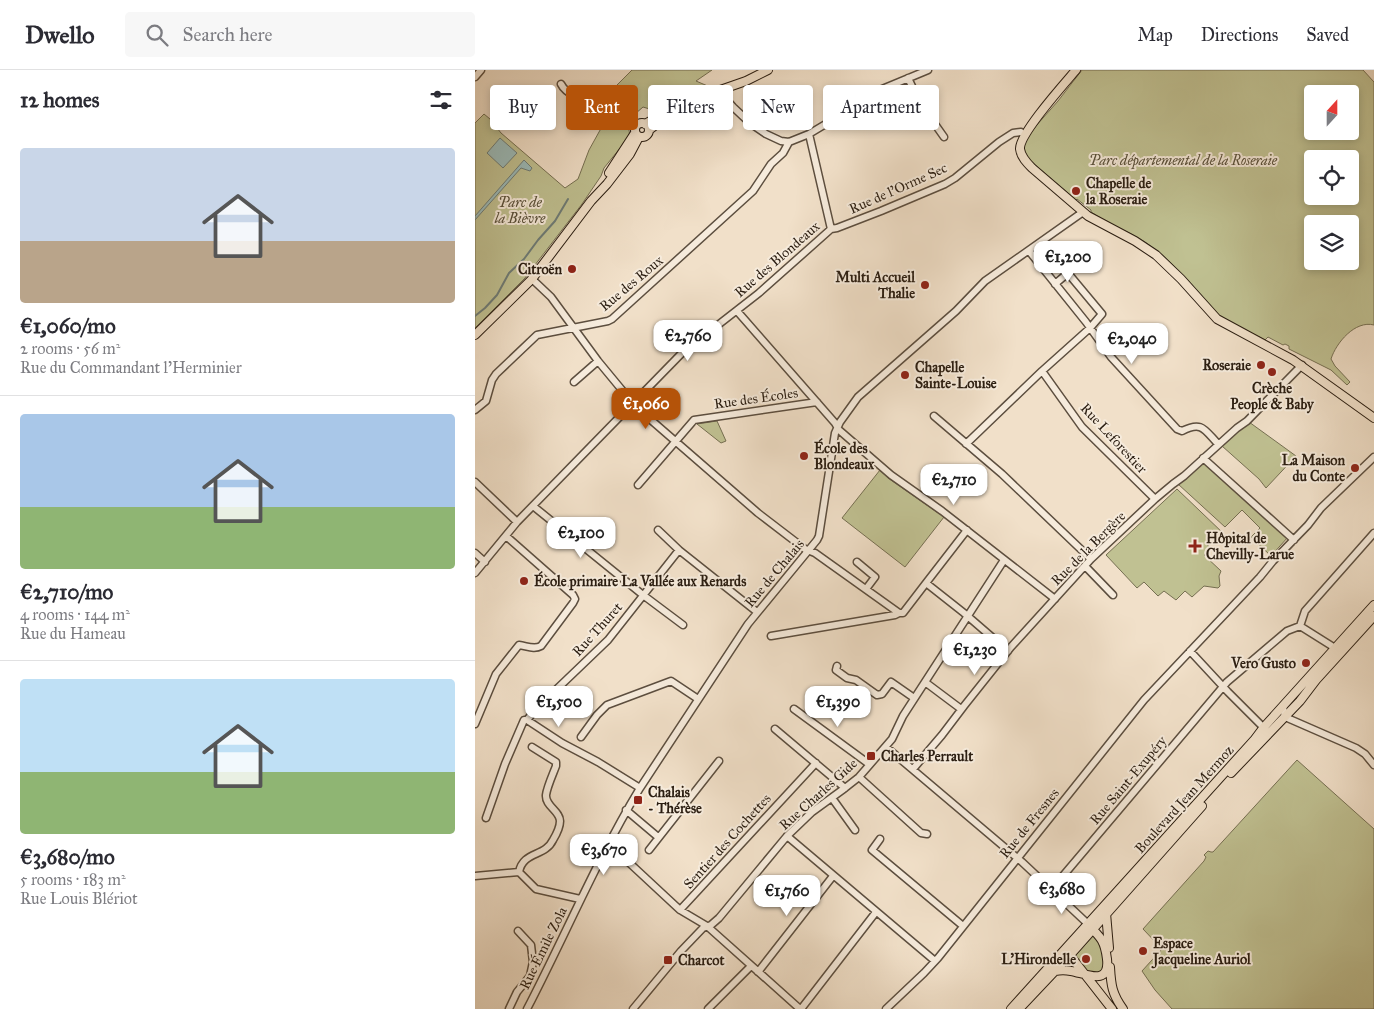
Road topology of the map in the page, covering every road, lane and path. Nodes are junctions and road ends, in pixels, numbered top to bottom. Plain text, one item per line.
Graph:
1 (768, 70) edge
2 (928, 70) edge
3 (1074, 71) edge
4 (908, 78) junction
5 (561, 84) dead end
6 (733, 86) edge
7 (733, 107) edge
8 (1039, 115) junction
9 (647, 127) joint
10 (637, 132) junction
11 (1021, 132) junction
12 (809, 134) junction
13 (944, 137) dead end
14 (789, 142) junction
15 (1032, 168) junction
16 (1083, 212) junction
17 (831, 229) junction
18 (1029, 251) junction
19 (1052, 254) dead end
20 (1068, 273) junction
21 (532, 279) junction
22 (1055, 284) junction
23 (737, 311) junction
24 (574, 328) junction
25 (1090, 328) junction
26 (475, 335) edge
27 (598, 361) junction
28 (1302, 365) junction
29 (1042, 372) junction
30 (574, 382) dead end
31 (817, 402) junction
32 (632, 403) junction
33 (475, 410) edge
34 (934, 416) dead end
35 (1374, 418) edge
36 (837, 426) junction
37 (675, 442) junction
38 (966, 444) junction
39 (1218, 444) junction
40 (1374, 457) edge
41 (1203, 458) junction
42 (475, 482) edge
43 (638, 485) dead end
44 (1155, 499) junction
45 (533, 506) junction
46 (517, 522) junction
47 (658, 530) dead end
48 (967, 530) junction
49 (1374, 533) edge
50 (506, 536) junction
51 (1294, 540) junction
52 (679, 550) junction
53 (809, 550) junction
54 (475, 553) edge
55 (1091, 559) junction
56 (1004, 560) junction
57 (485, 562) junction
58 (857, 562) dead end
59 (1085, 566) junction
60 (475, 573) edge
61 (926, 583) junction
62 (866, 589) junction
63 (643, 595) junction
64 (1113, 595) dead end
65 (1055, 599) junction
66 (1374, 605) edge
67 (757, 612) junction
68 (899, 613) junction
69 (967, 616) junction
70 (1371, 618) edge
71 (683, 625) dead end
72 (1300, 626) junction
73 (771, 636) dead end
74 (1335, 648) junction
75 (1008, 651) junction
76 (1189, 651) junction
77 (837, 666) dead end
78 (925, 682) junction
79 (1223, 686) junction
80 (698, 698) junction
81 (914, 698) junction
82 (1283, 706) junction
83 (794, 708) dead end
84 (961, 709) junction
85 (1285, 717) junction
86 (527, 720) junction
87 (475, 724) edge
88 (775, 729) dead end
89 (1267, 731) junction
90 (581, 737) dead end
91 (886, 746) junction
92 (532, 747) dead end
93 (719, 761) dead end
94 (816, 763) junction
95 (869, 764) junction
96 (1374, 765) edge
97 (913, 770) junction
98 (859, 777) junction
99 (640, 788) junction
100 (845, 788) junction
101 (832, 798) junction
102 (626, 810) junction
103 (486, 818) dead end
104 (855, 830) dead end
105 (927, 834) dead end
106 (787, 836) junction
107 (658, 837) junction
108 (881, 839) dead end
109 (609, 844) junction
110 (649, 850) dead end
111 (1018, 858) junction
112 (519, 872) junction
113 (475, 876) edge
114 (833, 876) junction
115 (1051, 890) junction
116 (580, 899) junction
117 (680, 910) junction
118 (876, 912) junction
119 (1106, 913) junction
120 (707, 926) junction
121 (963, 926) junction
122 (1090, 926) junction
123 (518, 931) dead end
124 (1073, 940) junction
125 (1070, 955) junction
126 (1108, 959) junction
127 (935, 961) junction
128 (751, 966) junction
129 (1055, 971) junction
130 (758, 972) junction
131 (1087, 975) junction
132 (509, 1009) edge
133 (527, 1009) edge
134 (633, 1009) edge
135 (708, 1009) edge
136 (800, 1009) edge
137 (886, 1009) edge
138 (1011, 1009) edge
139 (1019, 1009) edge
140 (1112, 1009) edge
141 (1123, 1009) edge

1 - 6 main road
2 - 4 street
3 - 8 main road
4 - 12 street
4 - 13 street
5 - 10 street
7 - 14 street
8 - 11 main road
8 - 15 main road
9 - 10 main road
9 - 10 main road
10 - 21 main road
11 - 15 main road
11 - 17 street, Rue de l'Orme Sec
12 - 14 street
12 - 17 street, Rue des Blondeaux
14 - 24 street, Rue des Roux
15 - 16 main road
16 - 18 street, Rue de Chalais
16 - 28 main road
17 - 23 street, Rue des Blondeaux
18 - 22 street
18 - 36 street, Rue de Chalais
19 - 20 street
20 - 22 street
20 - 25 street
21 - 24 street
21 - 26 main road
22 - 25 street
23 - 31 street, Rue des Blondeaux
23 - 32 street
24 - 27 street
24 - 33 street, Rue des Roux
25 - 29 street
25 - 39 street
27 - 30 street
27 - 32 street
28 - 35 main road
28 - 39 street, Rue de la Bergère
29 - 38 street
29 - 44 street, Rue Leforestier
31 - 36 street, Rue des Blondeaux
31 - 37 street, Rue des Écoles
32 - 37 street
32 - 45 street
34 - 38 street
36 - 48 street, Rue des Blondeaux
36 - 53 street, Rue de Chalais
37 - 43 street, Rue des Écoles
37 - 53 street
38 - 55 street
39 - 41 street, Rue de la Bergère
40 - 51 street, Rue de Fresnes
41 - 44 street, Rue de la Bergère
41 - 51 street
42 - 46 street
44 - 55 street, Rue de la Bergère
45 - 46 street
45 - 63 street
46 - 50 street
47 - 52 street
48 - 56 street, Rue des Blondeaux
48 - 61 street
49 - 72 street
50 - 57 street
50 - 87 street
51 - 76 street, Rue de Fresnes
52 - 63 street, Rue Thuret
52 - 67 street
53 - 62 street
53 - 67 street, Rue de Chalais
54 - 57 street
55 - 59 street, Rue de la Bergère
56 - 65 street, Rue des Blondeaux
56 - 69 street, Rue Charles Gide
57 - 60 street
58 - 62 street
59 - 64 street
59 - 65 street, Rue de la Bergère
61 - 68 street
61 - 69 street
62 - 68 street
63 - 71 street
63 - 86 street, Rue Thuret
65 - 75 street, Rue de la Bergère
66 - 70 main road, Boulevard Jean Mermoz
67 - 80 street, Rue de Chalais
68 - 73 street
69 - 75 street
69 - 78 street, Rue Charles Gide
70 - 74 main road, Boulevard Jean Mermoz
70 - 85 main road, Boulevard Jean Mermoz
72 - 74 street
72 - 79 street, Rue Saint-Exupéry
74 - 82 main road, Boulevard Jean Mermoz
75 - 84 street, Rue de la Bergère
76 - 79 street
76 - 111 street, Rue de Fresnes
77 - 81 street
78 - 81 street, Rue Charles Gide
78 - 84 street
79 - 89 street
79 - 115 street, Rue Saint-Exupéry
80 - 90 street
80 - 99 street, Rue de Chalais
81 - 91 street, Rue Charles Gide
82 - 85 street
82 - 89 main road, Boulevard Jean Mermoz
83 - 95 street
84 - 97 street, Rue de la Bergère
85 - 89 main road, Boulevard Jean Mermoz
85 - 96 street
86 - 99 street
86 - 103 street, Rue Thuret
88 - 94 street
89 - 119 main road, Boulevard Jean Mermoz
89 - 122 main road, Boulevard Jean Mermoz
91 - 95 street, Rue Charles Gide
91 - 97 street
92 - 112 street
93 - 107 street
94 - 100 street
94 - 117 street, Sentier des Cochettes
95 - 98 street, Rue Charles Gide
97 - 111 street
98 - 100 street, Rue Charles Gide
98 - 105 street
99 - 102 street, Rue de Chalais
100 - 101 street, Rue Charles Gide
101 - 104 street
101 - 106 street, Rue Charles Gide
102 - 107 street
102 - 109 street, Rue de Chalais
106 - 114 street
106 - 120 street, Rue Charles Gide
107 - 110 street
108 - 121 street
109 - 116 street, Rue Émile Zola
109 - 117 street
111 - 115 street
111 - 121 street, Rue de Fresnes
112 - 113 street
112 - 116 street
114 - 118 street
114 - 130 street
115 - 122 street
116 - 133 street, Rue Émile Zola
117 - 120 street
118 - 127 street
118 - 136 street
119 - 122 main road, Boulevard Jean Mermoz
119 - 126 main road
120 - 128 street
120 - 134 street, Rue Charles Gide
121 - 127 street, Rue de Fresnes
122 - 124 main road, Boulevard Jean Mermoz
122 - 125 main road, Boulevard Jean Mermoz
122 - 126 main road
123 - 132 street
124 - 125 main road
124 - 138 main road, Boulevard Jean Mermoz
125 - 129 main road, Boulevard Jean Mermoz
125 - 131 main road
126 - 131 main road
126 - 141 main road
127 - 137 street, Rue de Fresnes
128 - 130 street
128 - 135 street
129 - 131 main road
129 - 139 main road, Boulevard Jean Mermoz
130 - 136 street
131 - 140 main road

